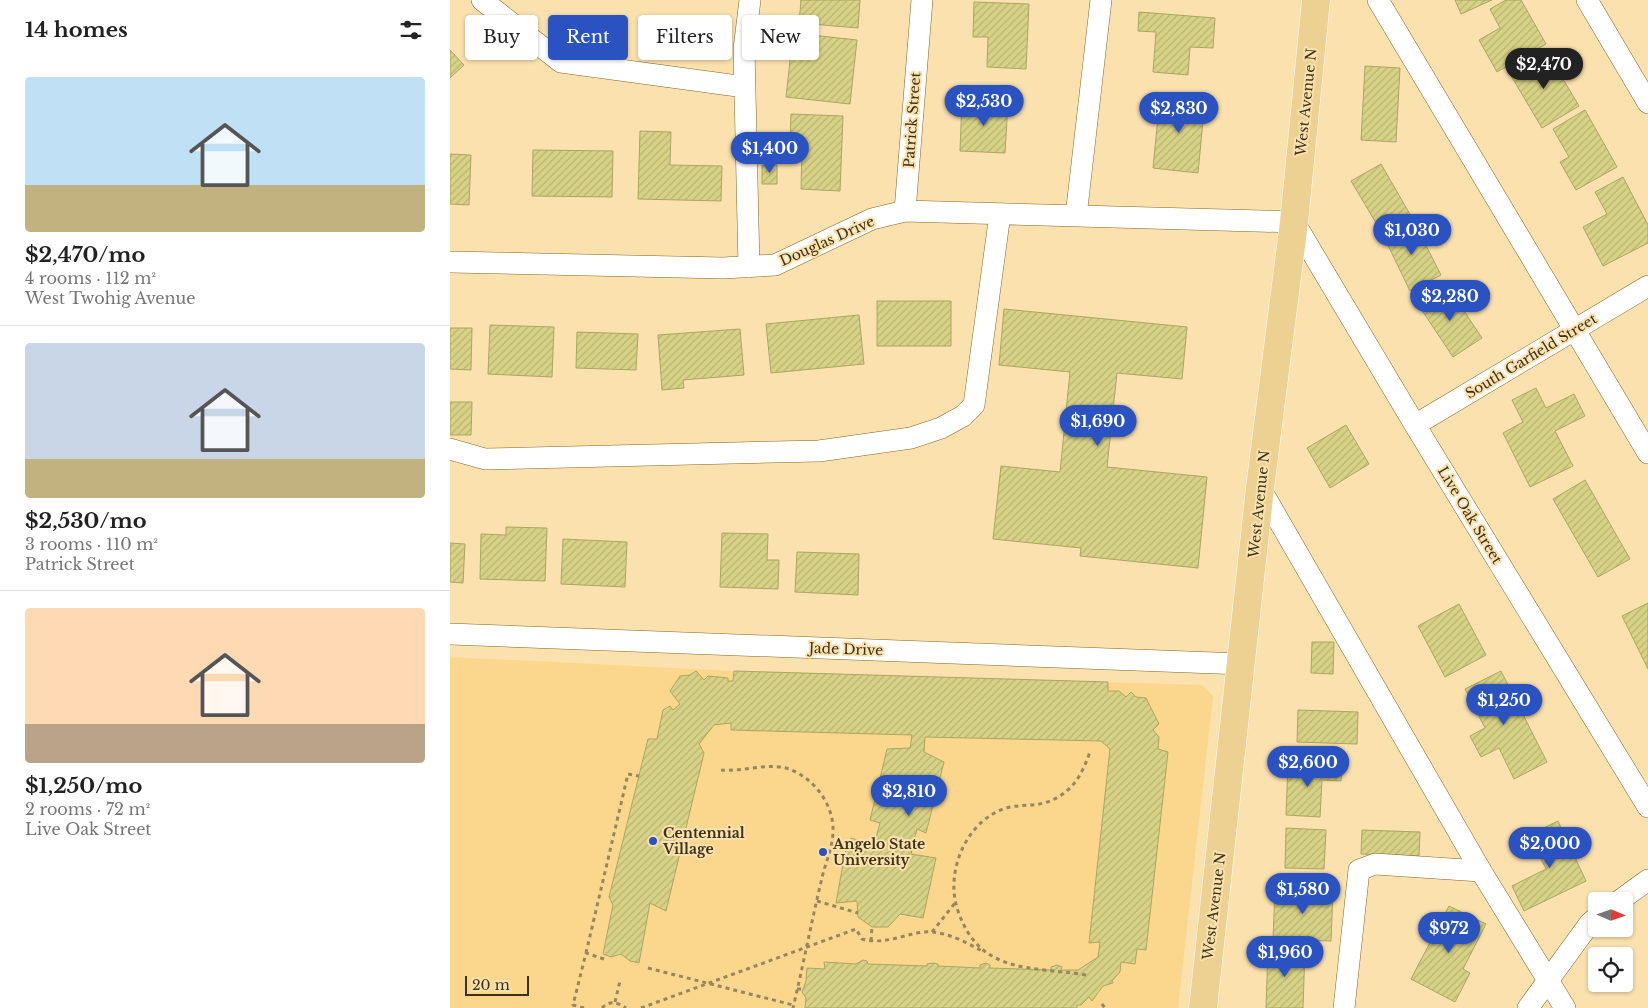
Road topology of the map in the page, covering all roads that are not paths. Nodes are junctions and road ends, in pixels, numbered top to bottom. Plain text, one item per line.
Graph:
1 (482, 0) edge
2 (750, 0) edge
3 (922, 0) edge
4 (1101, 0) edge
5 (1316, 0) edge
6 (1378, 0) edge
7 (1588, 0) edge
8 (745, 87) junction
9 (1648, 103) edge
10 (905, 211) junction
11 (1000, 214) junction
12 (1076, 216) junction
13 (1294, 222) junction
14 (450, 262) edge
15 (749, 267) junction
16 (1648, 286) edge
17 (1576, 330) junction
18 (1415, 425) junction
19 (450, 449) edge
20 (1648, 454) edge
21 (1260, 488) junction
22 (450, 634) edge
23 (1242, 664) junction
24 (1648, 807) edge
25 (1481, 871) junction
26 (1648, 880) edge
27 (1631, 892) edge
28 (1588, 926) edge
29 (1548, 980) junction
30 (1203, 1008) edge
31 (1344, 1008) edge
32 (1528, 1008) edge
33 (1565, 1008) edge

1 - 8 street
2 - 8 street
3 - 10 street, Patrick Street
4 - 12 street
5 - 13 main road, West Avenue N
6 - 17 street
7 - 9 street
8 - 15 street
10 - 11 street, Douglas Drive
10 - 15 street, Douglas Drive
11 - 12 street, Douglas Drive
11 - 19 street
12 - 13 street, Douglas Drive
13 - 18 street, Live Oak Street
13 - 21 main road, West Avenue N
14 - 15 street, Douglas Drive
16 - 17 street, South Garfield Street
17 - 18 street, South Garfield Street
17 - 20 street
18 - 24 street, Live Oak Street
21 - 23 main road, West Avenue N
21 - 25 street
22 - 23 street, Jade Drive
23 - 30 main road, West Avenue N
25 - 29 street
25 - 31 street
26 - 27 street
28 - 29 street
29 - 32 street
29 - 33 street

